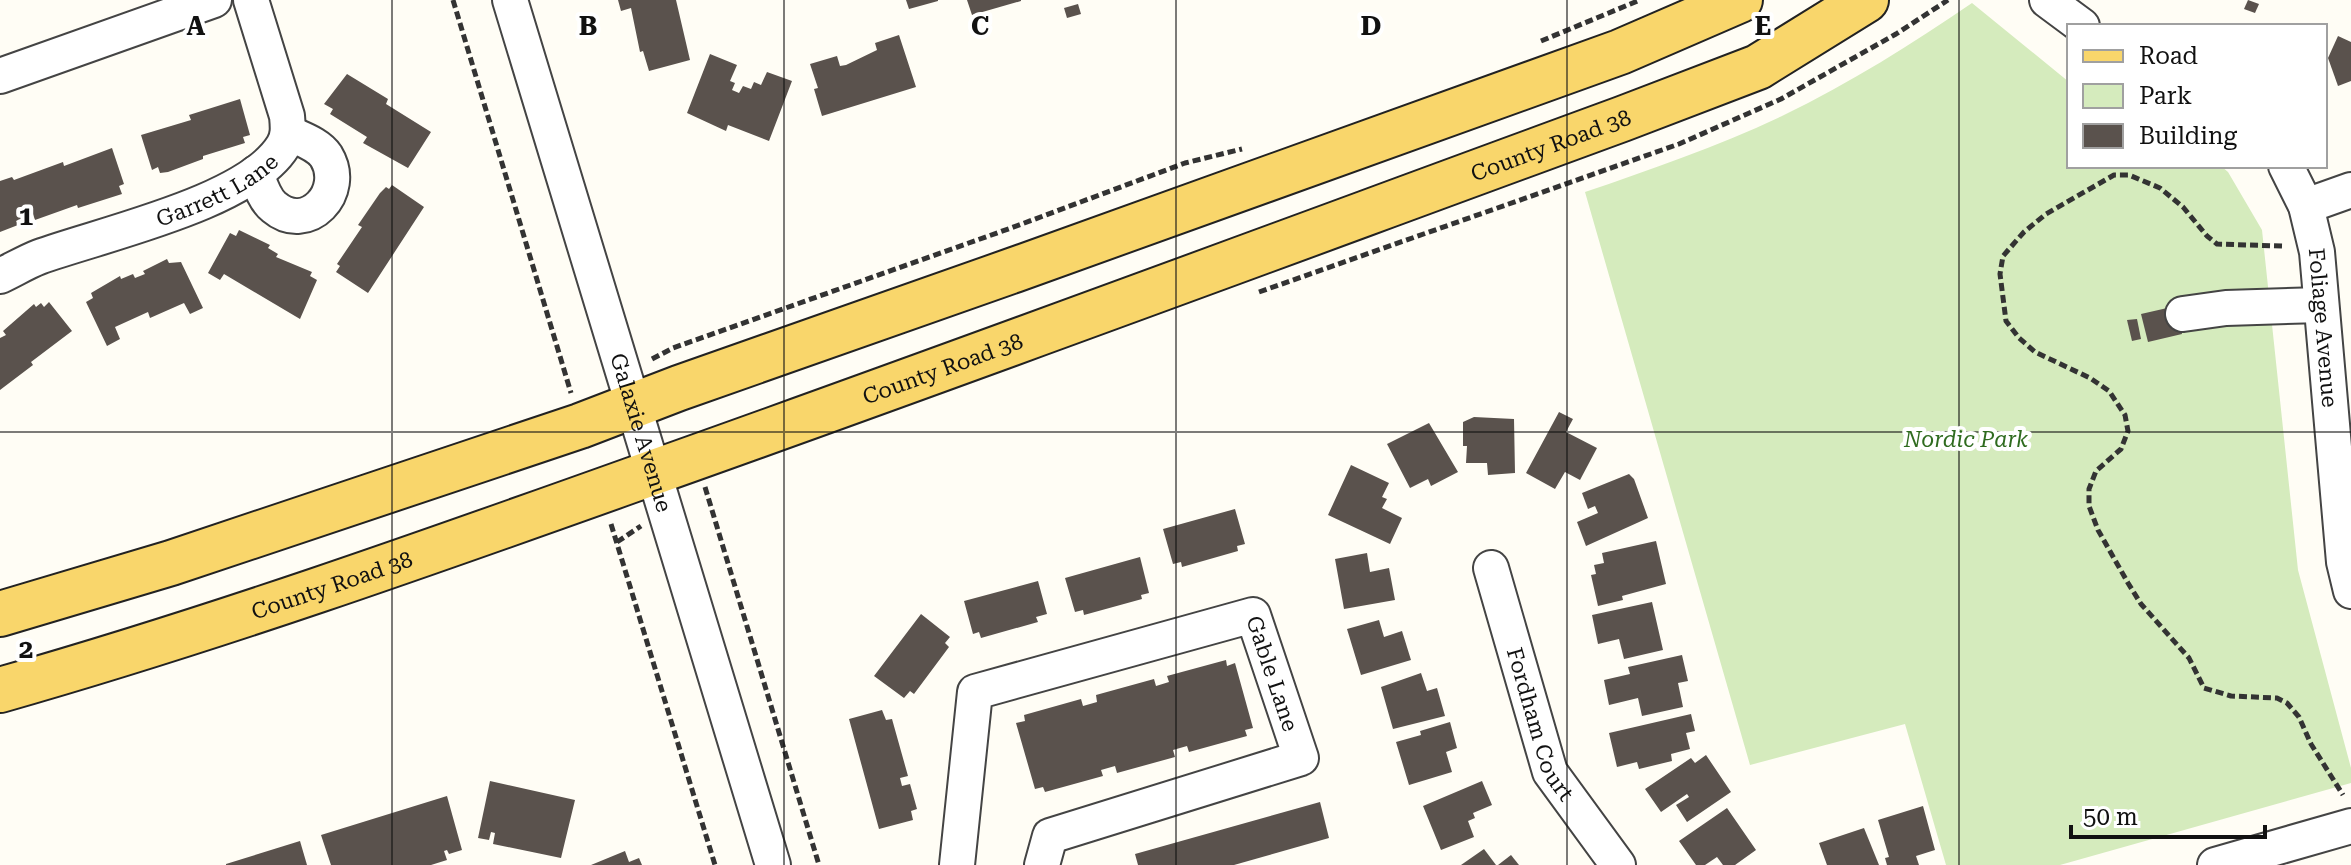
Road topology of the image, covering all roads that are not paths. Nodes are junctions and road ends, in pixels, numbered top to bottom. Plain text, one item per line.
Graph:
1 (214, 0) edge
2 (251, 0) edge
3 (510, 0) edge
4 (1740, 0) edge
5 (1866, 0) edge
6 (2047, 0) edge
7 (2079, 24) edge
8 (0, 76) edge
9 (289, 133) junction
10 (2287, 168) edge
11 (256, 173) junction
12 (2351, 190) edge
13 (2306, 206) junction
14 (0, 276) edge
15 (2321, 305) junction
16 (2183, 314) dead end
17 (634, 406) junction
18 (654, 472) junction
19 (1491, 568) dead end
20 (2351, 591) edge
21 (0, 614) edge
22 (0, 690) edge
23 (2347, 810) edge
24 (773, 865) edge
25 (957, 865) edge
26 (1042, 865) edge
27 (1618, 865) edge
28 (2215, 865) edge

1 - 8 street
2 - 9 street, Garrett Lane
3 - 17 street, Galaxie Avenue
4 - 17 main road
5 - 18 main road, County Road 38
6 - 7 street
9 - 11 street, Garrett Lane
9 - 11 street
10 - 13 street, Foliage Avenue
11 - 14 street, Garrett Lane
12 - 13 street
13 - 15 street, Foliage Avenue
15 - 16 street
15 - 20 street, Foliage Avenue
17 - 18 street, Galaxie Avenue
17 - 21 main road
18 - 22 main road, County Road 38
18 - 24 street, Galaxie Avenue
19 - 27 street, Fordham Court
23 - 28 street
25 - 26 street, Gable Lane

